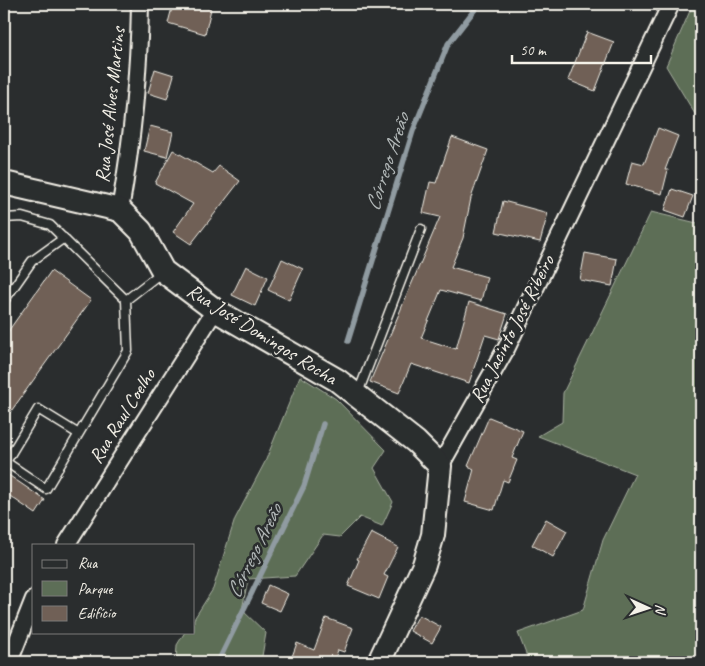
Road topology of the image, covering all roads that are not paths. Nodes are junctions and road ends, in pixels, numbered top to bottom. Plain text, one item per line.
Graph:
1 (140, 4) edge
2 (671, 4) edge
3 (4, 183) edge
4 (120, 210) junction
5 (4, 218) edge
6 (421, 230) dead end
7 (64, 238) junction
8 (164, 271) junction
9 (126, 300) junction
10 (4, 301) edge
11 (215, 310) junction
12 (356, 396) junction
13 (78, 434) junction
14 (440, 466) junction
15 (67, 544) edge
16 (32, 604) edge
17 (9, 662) edge
18 (379, 662) edge

1 - 4 street, Rua José Alves Martins
2 - 14 street, Rua Jacinto José Ribeiro
3 - 4 street
4 - 8 street, Rua José Domingos Rocha
5 - 7 lane
6 - 12 lane
7 - 9 lane
7 - 10 lane
8 - 9 lane
8 - 11 street, Rua José Domingos Rocha
9 - 13 lane
11 - 12 street, Rua José Domingos Rocha
11 - 15 street, Rua Raul Coelho
12 - 14 street, Rua José Domingos Rocha
13 - 13 lane
14 - 18 street, Rua Jacinto José Ribeiro
16 - 17 street

